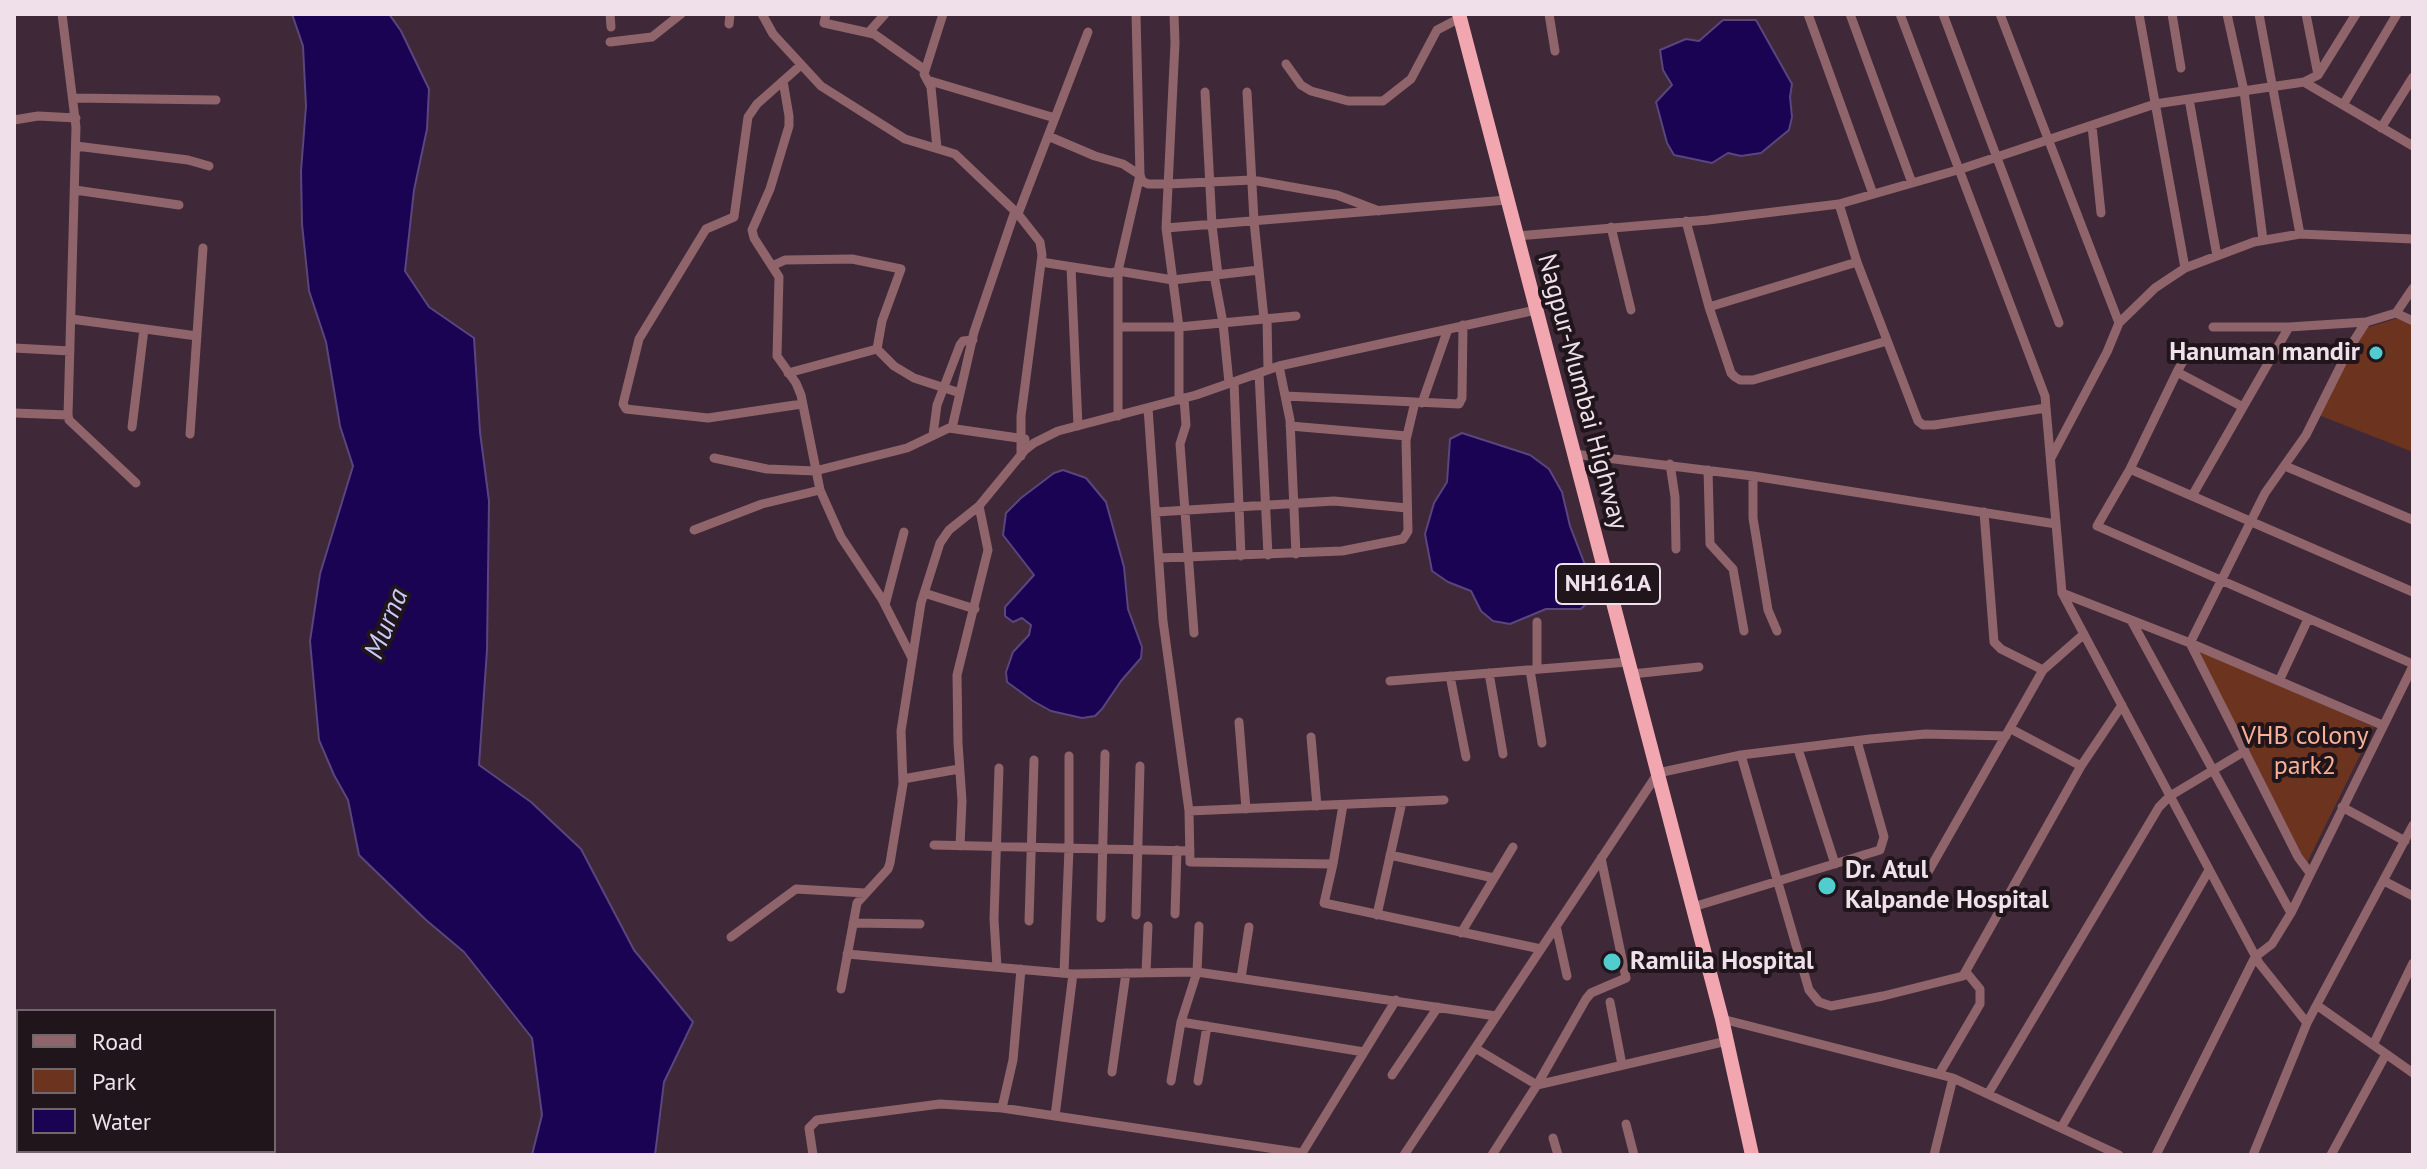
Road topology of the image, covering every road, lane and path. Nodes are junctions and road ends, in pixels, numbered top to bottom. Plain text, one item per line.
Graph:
1 (62, 14) edge
2 (610, 14) edge
3 (681, 14) edge
4 (762, 14) edge
5 (826, 14) edge
6 (885, 14) edge
7 (943, 14) edge
8 (1136, 14) edge
9 (1174, 14) edge
10 (1549, 14) edge
11 (1808, 14) edge
12 (1850, 14) edge
13 (1900, 14) edge
14 (1943, 14) edge
15 (2000, 14) edge
16 (2139, 14) edge
17 (2172, 14) edge
18 (2227, 14) edge
19 (2259, 14) edge
20 (2306, 14) edge
21 (2356, 14) edge
22 (2397, 14) edge
23 (1459, 16) edge
24 (611, 27) dead end
25 (869, 32) junction
26 (1088, 32) dead end
27 (610, 42) dead end
28 (1555, 51) dead end
29 (1286, 64) dead end
30 (801, 65) junction
31 (2181, 68) dead end
32 (926, 75) junction
33 (2318, 75) junction
34 (2413, 77) edge
35 (783, 81) junction
36 (2304, 82) junction
37 (2274, 86) junction
38 (2244, 91) junction
39 (1205, 92) dead end
40 (1247, 92) dead end
41 (74, 98) junction
42 (2189, 99) junction
43 (216, 100) dead end
44 (2155, 104) junction
45 (2343, 105) junction
46 (76, 118) junction
47 (1055, 118) junction
48 (14, 120) edge
49 (2092, 126) junction
50 (2381, 128) junction
51 (1048, 136) junction
52 (2048, 141) junction
53 (76, 146) junction
54 (2413, 146) edge
55 (937, 148) junction
56 (1995, 158) junction
57 (209, 166) dead end
58 (1961, 169) junction
59 (1140, 175) junction
60 (1252, 180) junction
61 (1210, 183) junction
62 (1912, 183) junction
63 (1168, 184) junction
64 (75, 190) junction
65 (1873, 194) junction
66 (1507, 200) junction
67 (1839, 204) junction
68 (179, 205) dead end
69 (1379, 211) junction
70 (1016, 212) junction
71 (2101, 213) dead end
72 (1254, 221) junction
73 (1686, 221) junction
74 (1212, 225) junction
75 (1611, 227) junction
76 (1166, 228) junction
77 (2300, 234) junction
78 (1517, 236) junction
79 (2413, 239) edge
80 (2263, 240) junction
81 (203, 248) dead end
82 (2217, 256) junction
83 (1041, 262) junction
84 (1857, 262) junction
85 (772, 266) junction
86 (1071, 267) junction
87 (2185, 268) junction
88 (1259, 270) junction
89 (1118, 271) junction
90 (1216, 275) junction
91 (1173, 280) junction
92 (2413, 288) edge
93 (1709, 307) junction
94 (1536, 310) junction
95 (1631, 310) dead end
96 (2396, 313) junction
97 (1296, 316) dead end
98 (1265, 318) junction
99 (71, 319) junction
100 (2413, 321) edge
101 (2366, 322) junction
102 (1223, 323) junction
103 (2059, 323) dead end
104 (2119, 323) junction
105 (1463, 325) junction
106 (1118, 327) junction
107 (1179, 327) junction
108 (2213, 327) dead end
109 (2289, 327) junction
110 (144, 329) junction
111 (1448, 329) junction
112 (197, 336) junction
113 (973, 340) junction
114 (1887, 341) junction
115 (14, 348) edge
116 (2190, 348) dead end
117 (877, 349) junction
118 (70, 351) junction
119 (1279, 366) junction
120 (1264, 371) junction
121 (2177, 372) junction
122 (788, 373) junction
123 (1232, 383) junction
124 (943, 388) junction
125 (960, 393) junction
126 (1285, 396) junction
127 (1182, 399) junction
128 (1418, 403) junction
129 (802, 404) junction
130 (2243, 407) junction
131 (1148, 408) junction
132 (2046, 408) junction
133 (14, 413) edge
134 (68, 415) junction
135 (1118, 416) junction
136 (1078, 426) junction
137 (1290, 426) junction
138 (132, 427) dead end
139 (952, 428) junction
140 (190, 434) dead end
141 (933, 435) junction
142 (1407, 436) junction
143 (1021, 437) junction
144 (1038, 440) junction
145 (1574, 454) junction
146 (1021, 456) junction
147 (714, 458) dead end
148 (2051, 458) junction
149 (1670, 464) junction
150 (2285, 466) junction
151 (2130, 469) junction
152 (1708, 470) junction
153 (815, 471) junction
154 (1753, 476) junction
155 (136, 483) dead end
156 (820, 490) junction
157 (2192, 496) junction
158 (1294, 503) junction
159 (1266, 504) junction
160 (1239, 505) junction
161 (979, 506) junction
162 (1407, 508) junction
163 (1185, 509) junction
164 (1156, 512) junction
165 (1984, 512) junction
166 (2413, 520) edge
167 (2251, 521) junction
168 (2056, 524) junction
169 (694, 530) dead end
170 (904, 532) dead end
171 (1676, 549) dead end
172 (1296, 554) junction
173 (1268, 555) junction
174 (1241, 556) junction
175 (1159, 558) junction
176 (1189, 559) junction
177 (2220, 580) junction
178 (2412, 588) edge
179 (924, 593) junction
180 (2062, 593) junction
181 (885, 605) junction
182 (975, 609) junction
183 (2308, 619) junction
184 (2131, 620) junction
185 (1537, 622) dead end
186 (1744, 631) dead end
187 (1777, 631) dead end
188 (1194, 633) dead end
189 (2084, 634) junction
190 (2190, 643) junction
191 (912, 659) junction
192 (2413, 665) edge
193 (1699, 667) dead end
194 (1630, 668) junction
195 (1533, 670) junction
196 (2043, 670) junction
197 (1489, 673) junction
198 (1450, 676) junction
199 (1390, 681) dead end
200 (2279, 681) junction
201 (2122, 705) junction
202 (1239, 722) dead end
203 (2382, 725) junction
204 (2009, 732) junction
205 (1311, 737) dead end
206 (1857, 741) junction
207 (1542, 743) dead end
208 (1798, 749) junction
209 (2245, 751) junction
210 (1105, 754) dead end
211 (1503, 754) dead end
212 (1741, 755) junction
213 (1069, 756) dead end
214 (1466, 757) dead end
215 (1034, 760) dead end
216 (1140, 766) dead end
217 (2081, 766) junction
218 (999, 768) dead end
219 (959, 769) junction
220 (2213, 770) junction
221 (1658, 773) junction
222 (903, 779) junction
223 (2170, 796) junction
224 (1444, 800) dead end
225 (1402, 802) junction
226 (1343, 805) junction
227 (1317, 806) junction
228 (2342, 807) junction
229 (1246, 809) junction
230 (1189, 811) junction
231 (2413, 825) edge
232 (2405, 841) junction
233 (934, 845) dead end
234 (960, 846) junction
235 (997, 846) junction
236 (1032, 847) junction
237 (1513, 847) dead end
238 (1069, 848) junction
239 (1103, 849) junction
240 (1138, 850) junction
241 (1177, 850) junction
242 (1190, 851) junction
243 (1390, 855) junction
244 (1601, 858) junction
245 (1333, 864) junction
246 (1835, 864) junction
247 (2209, 870) junction
248 (1928, 872) dead end
249 (2310, 873) junction
250 (1494, 878) junction
251 (2384, 881) junction
252 (1779, 882) junction
253 (865, 893) junction
254 (2413, 896) edge
255 (1693, 907) junction
256 (2291, 913) junction
257 (1175, 914) dead end
258 (1136, 915) dead end
259 (1377, 915) junction
260 (1101, 918) dead end
261 (1029, 921) dead end
262 (853, 923) junction
263 (920, 924) dead end
264 (1148, 926) dead end
265 (1199, 926) dead end
266 (1556, 926) junction
267 (1249, 927) dead end
268 (1461, 933) junction
269 (731, 937) dead end
270 (1541, 949) junction
271 (847, 954) junction
272 (2255, 957) junction
273 (2413, 963) edge
274 (997, 967) junction
275 (1021, 969) junction
276 (1197, 972) junction
277 (1966, 972) junction
278 (1069, 973) junction
279 (1126, 973) junction
280 (1146, 973) junction
281 (1567, 976) dead end
282 (1241, 978) junction
283 (841, 989) dead end
284 (1396, 1000) junction
285 (1610, 1002) dead end
286 (2318, 1006) junction
287 (1438, 1007) junction
288 (1496, 1016) junction
289 (1722, 1019) junction
290 (1181, 1022) junction
291 (2307, 1023) junction
292 (1207, 1026) junction
293 (1727, 1041) junction
294 (2373, 1045) junction
295 (1475, 1048) junction
296 (1364, 1052) junction
297 (2386, 1054) junction
298 (1622, 1065) junction
299 (1112, 1072) dead end
300 (2413, 1073) edge
301 (1939, 1074) junction
302 (1392, 1075) dead end
303 (1953, 1078) junction
304 (1171, 1081) dead end
305 (1198, 1081) dead end
306 (1537, 1085) junction
307 (1988, 1094) junction
308 (1002, 1108) junction
309 (1055, 1116) junction
310 (1626, 1124) dead end
311 (2061, 1128) junction
312 (1553, 1138) dead end
313 (1301, 1154) edge
314 (813, 1155) edge
315 (1404, 1155) edge
316 (1492, 1155) edge
317 (1558, 1155) edge
318 (1634, 1155) edge
319 (1752, 1155) edge
320 (1934, 1155) edge
321 (2119, 1155) edge
322 (2156, 1155) edge
323 (2253, 1155) edge
324 (2331, 1155) edge

1 - 41 street
2 - 24 street
3 - 27 street
4 - 30 street
5 - 25 street
6 - 25 street
7 - 32 street
8 - 59 street
9 - 63 street
10 - 28 street
11 - 65 street
12 - 62 street
13 - 58 street
14 - 56 street
15 - 52 street
16 - 44 street
17 - 31 street
18 - 38 street
19 - 37 street
20 - 33 street
21 - 33 street
22 - 45 street
23 - 29 street
23 - 66 highway, Nagpur-Mumbai Highway / NH161A
25 - 32 street
26 - 47 street
30 - 35 street
30 - 55 street
32 - 47 street
32 - 55 street
33 - 36 street
34 - 50 street
35 - 85 street
35 - 129 street
36 - 37 street
36 - 45 street
37 - 38 street
37 - 77 street
38 - 42 street
38 - 80 street
39 - 61 street
40 - 60 street
41 - 43 street
41 - 46 street
42 - 44 street
42 - 82 street
44 - 49 street
44 - 87 street
45 - 50 street
46 - 48 street
46 - 53 street
47 - 51 street
49 - 52 street
49 - 71 street
50 - 54 street
51 - 59 street
51 - 70 street
52 - 56 street
52 - 104 street
53 - 57 street
53 - 64 street
55 - 70 street
56 - 58 street
56 - 103 street
58 - 62 street
58 - 132 street
59 - 63 street
59 - 89 street
60 - 61 street
60 - 69 street
60 - 72 street
61 - 63 street
61 - 74 street
62 - 65 street
63 - 76 street
64 - 68 street
64 - 99 street
65 - 67 street
66 - 69 street
66 - 78 highway, Nagpur-Mumbai Highway / NH161A
67 - 73 street
67 - 84 street
69 - 72 street
70 - 83 street
70 - 113 street
72 - 74 street
72 - 88 street
73 - 75 street
73 - 93 street
74 - 76 street
74 - 90 street
75 - 78 street
75 - 95 street
76 - 91 street
77 - 79 street
77 - 80 street
78 - 94 highway, Nagpur-Mumbai Highway / NH161A
80 - 82 street
81 - 112 street
82 - 87 street
83 - 86 street
83 - 143 street
84 - 93 street
84 - 114 street
85 - 117 street
85 - 122 street
86 - 89 street
86 - 136 street
87 - 104 street
88 - 90 street
88 - 98 street
89 - 91 street
89 - 106 street
90 - 91 street
90 - 102 street
91 - 107 street
92 - 96 street
93 - 114 street
94 - 105 street
94 - 145 highway, Nagpur-Mumbai Highway / NH161A
96 - 100 street
96 - 101 street
97 - 98 street
98 - 102 street
98 - 120 street
99 - 110 street
99 - 118 street
101 - 109 street
101 - 150 street
102 - 107 street
102 - 123 street
104 - 148 street
105 - 111 street
105 - 128 street
106 - 107 street
106 - 135 street
107 - 127 street
108 - 109 street
109 - 130 street
110 - 112 street
110 - 138 street
111 - 119 street
111 - 128 street
112 - 140 street
113 - 124 street
113 - 125 street
114 - 132 street
115 - 118 street
116 - 121 street
117 - 122 street
117 - 124 street
118 - 134 street
119 - 120 street
119 - 126 street
120 - 123 street
120 - 159 street
121 - 130 street
121 - 151 street
122 - 129 street
123 - 127 street
123 - 160 street
124 - 125 street
124 - 141 street
125 - 139 street
126 - 128 street
126 - 137 street
127 - 131 street
127 - 163 street
128 - 142 street
129 - 153 street
130 - 157 street
131 - 135 street
131 - 164 street
132 - 148 street
133 - 134 street
134 - 155 street
135 - 136 street
136 - 144 street
137 - 142 street
137 - 158 street
139 - 141 street
139 - 143 street
141 - 153 street
142 - 162 street
143 - 144 street
143 - 146 street
144 - 146 street
145 - 149 street
145 - 194 highway, Nagpur-Mumbai Highway / NH161A
146 - 161 street
147 - 153 street
148 - 168 street
149 - 152 street
149 - 171 street
150 - 166 street
150 - 167 street
151 - 157 street
151 - 177 street
152 - 154 street
152 - 186 street
153 - 156 street
154 - 165 street
154 - 187 street
156 - 169 street
156 - 181 street
157 - 167 street
158 - 159 street
158 - 162 street
158 - 172 street
159 - 160 street
159 - 173 street
160 - 163 street
160 - 174 street
161 - 179 street
161 - 182 street
162 - 172 street
163 - 164 street
163 - 176 street
164 - 175 street
165 - 168 street
165 - 196 street
167 - 177 street
167 - 178 street
168 - 180 street
170 - 181 street
172 - 173 street
173 - 174 street
174 - 176 street
175 - 176 street
175 - 230 street
176 - 188 street
177 - 183 street
177 - 190 street
179 - 182 street
179 - 191 street
180 - 184 street
180 - 189 street
181 - 191 street
182 - 219 street
183 - 192 street
183 - 200 street
184 - 190 street
184 - 220 street
185 - 195 street
189 - 196 street
189 - 201 street
190 - 200 street
190 - 209 street
191 - 222 street
192 - 203 street
193 - 194 street
194 - 195 street
194 - 221 highway, Nagpur-Mumbai Highway / NH161A
195 - 197 street
195 - 207 street
196 - 204 street
197 - 198 street
197 - 211 street
198 - 199 street
198 - 214 street
200 - 203 street
201 - 217 street
201 - 223 street
202 - 229 street
203 - 228 street
204 - 206 street
204 - 217 street
204 - 248 street
205 - 227 street
206 - 208 street
206 - 246 street
208 - 212 street
208 - 246 street
209 - 220 street
209 - 249 street
210 - 239 street
212 - 221 street
212 - 252 street
213 - 238 street
215 - 236 street
216 - 240 street
217 - 277 street
218 - 235 street
219 - 222 street
219 - 234 street
220 - 223 street
220 - 256 street
221 - 244 street
221 - 255 highway, Nagpur-Mumbai Highway / NH161A
222 - 253 street
223 - 247 street
223 - 307 street
224 - 225 street
225 - 226 street
225 - 243 street
226 - 227 street
226 - 245 street
227 - 229 street
228 - 232 street
228 - 249 street
229 - 230 street
230 - 242 street
231 - 232 street
232 - 251 street
233 - 234 street
234 - 235 street
235 - 236 street
235 - 274 street
236 - 238 street
236 - 261 street
237 - 250 street
238 - 239 street
238 - 278 street
239 - 240 street
239 - 260 street
240 - 241 street
240 - 258 street
241 - 242 street
241 - 257 street
242 - 245 street
243 - 250 street
243 - 259 street
244 - 266 street
244 - 306 street
245 - 259 street
246 - 252 street
247 - 272 street
247 - 311 street
249 - 256 street
250 - 268 street
251 - 254 street
251 - 286 street
252 - 255 street
252 - 277 street
253 - 262 street
253 - 269 street
255 - 289 highway, Nagpur-Mumbai Highway / NH161A
256 - 272 street
259 - 268 street
262 - 263 street
262 - 271 street
264 - 280 street
265 - 276 street
266 - 270 street
266 - 281 street
267 - 282 street
268 - 270 street
270 - 288 street
271 - 274 street
271 - 283 street
272 - 291 street
272 - 322 street
273 - 294 street
274 - 275 street
275 - 278 street
275 - 308 street
276 - 280 street
276 - 282 street
276 - 290 street
277 - 301 street
278 - 279 street
278 - 309 street
279 - 280 street
279 - 299 street
282 - 284 street
284 - 287 street
284 - 296 street
285 - 298 street
286 - 291 street
286 - 294 street
287 - 288 street
287 - 302 street
288 - 295 street
289 - 293 highway, Nagpur-Mumbai Highway / NH161A
289 - 301 street
290 - 292 street
290 - 304 street
291 - 323 street
292 - 296 street
292 - 305 street
293 - 298 street
293 - 319 highway, Nagpur-Mumbai Highway / NH161A
294 - 297 street
295 - 306 street
295 - 315 street
296 - 313 street
297 - 300 street
297 - 324 street
298 - 306 street
301 - 303 street
303 - 307 street
303 - 320 street
306 - 316 street
307 - 311 street
308 - 309 street
308 - 314 street
309 - 313 street
310 - 318 street
311 - 321 street
312 - 317 street

